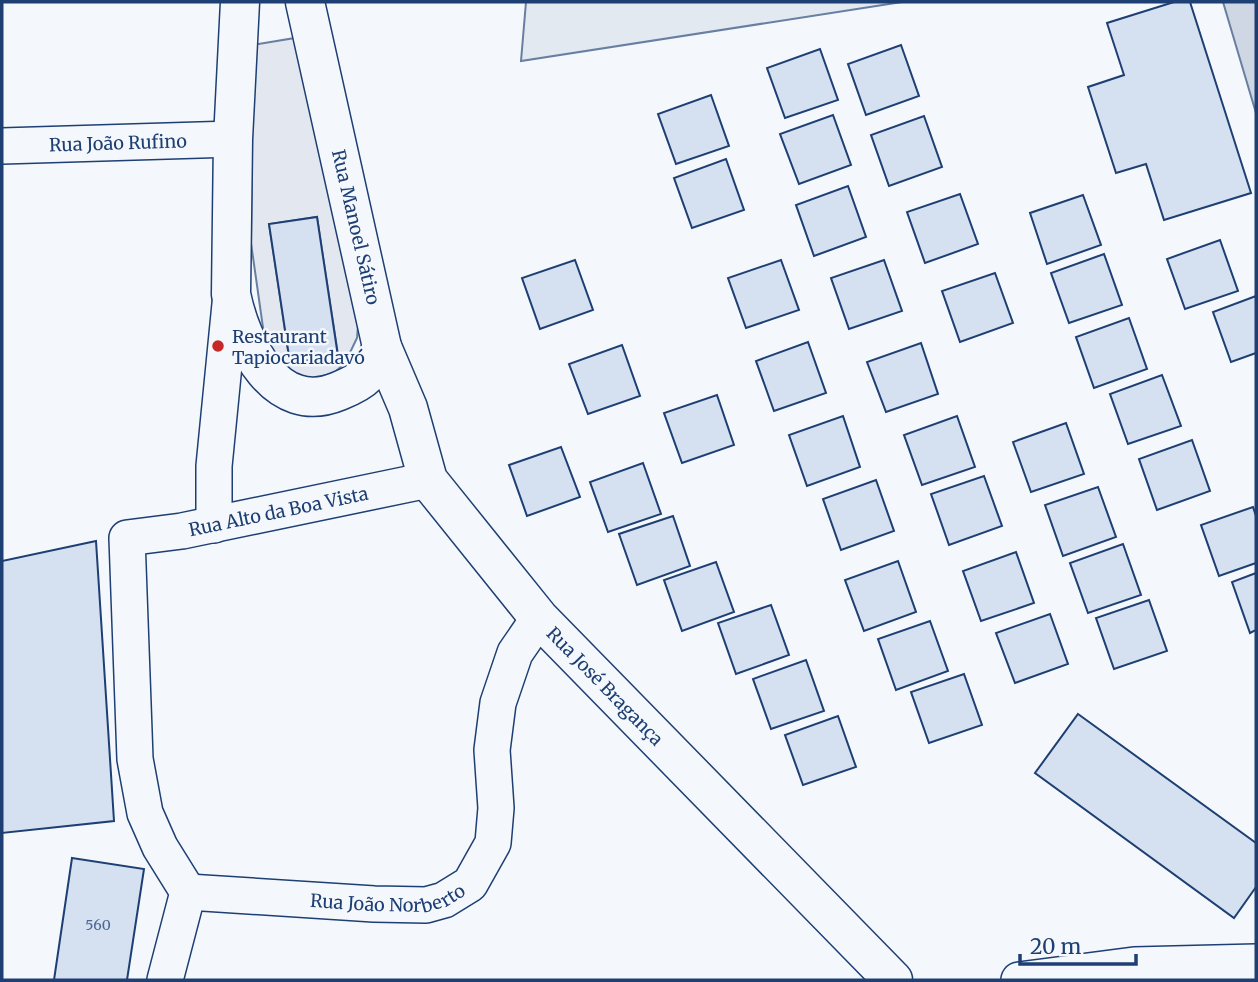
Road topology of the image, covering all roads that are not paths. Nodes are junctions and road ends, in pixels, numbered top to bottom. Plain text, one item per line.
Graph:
1 (240, 2) edge
2 (306, 2) edge
3 (233, 139) junction
4 (2, 146) edge
5 (231, 295) junction
6 (382, 347) junction
7 (428, 480) junction
8 (214, 524) junction
9 (539, 618) junction
10 (188, 892) junction
11 (1256, 962) edge
12 (165, 980) edge
13 (892, 980) edge
14 (1019, 980) edge

1 - 3 main road
2 - 6 main road, Rua Manoel Sátiro
3 - 4 street, Rua João Rufino
3 - 5 main road
5 - 6 main road
5 - 8 street
6 - 7 main road, Rua José Bragança
7 - 8 street, Rua Alto da Boa Vista
7 - 9 main road, Rua José Bragança
8 - 10 street, Rua Alto da Boa Vista
9 - 10 street, Rua João Norberto
9 - 13 main road, Rua José Bragança
10 - 12 street
11 - 14 street

